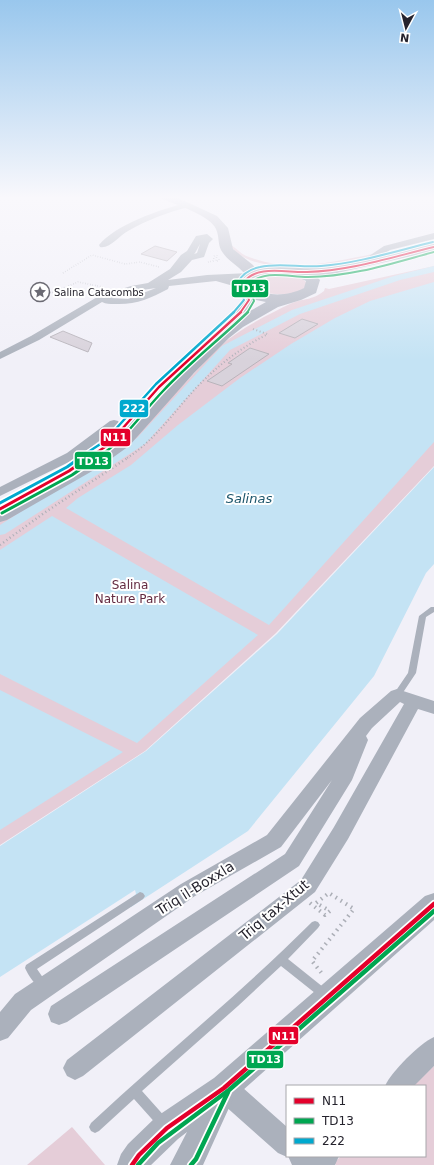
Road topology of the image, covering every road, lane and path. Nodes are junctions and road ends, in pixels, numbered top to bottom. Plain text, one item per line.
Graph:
1 (191, 251) edge
2 (203, 251) edge
3 (228, 251) edge
4 (382, 251) edge
5 (416, 251) edge
6 (434, 252) edge
7 (240, 261) junction
8 (362, 264) junction
9 (285, 270) junction
10 (173, 271) junction
11 (64, 273) dead end
12 (248, 281) junction
13 (175, 283) junction
14 (161, 284) junction
15 (150, 285) junction
16 (313, 285) junction
17 (40, 292) dead end
18 (120, 296) junction
19 (296, 297) junction
20 (250, 328) dead end
21 (268, 334) dead end
22 (0, 356) edge
23 (114, 424) dead end
24 (0, 492) edge
25 (0, 509) edge
26 (0, 516) edge
27 (434, 609) edge
28 (406, 698) junction
29 (434, 708) edge
30 (366, 723) junction
31 (140, 896) dead end
32 (309, 902) dead end
33 (434, 904) edge
34 (315, 925) dead end
35 (282, 960) junction
36 (44, 987) junction
37 (332, 993) junction
38 (59, 1014) dead end
39 (0, 1030) edge
40 (434, 1049) edge
41 (75, 1068) dead end
42 (398, 1085) edge
43 (224, 1088) junction
44 (134, 1090) junction
45 (95, 1127) dead end
46 (167, 1128) junction
47 (286, 1143) edge
48 (302, 1157) edge
49 (325, 1157) edge
50 (132, 1165) edge
51 (185, 1165) edge
52 (311, 1165) edge
53 (317, 1165) edge

1 - 10 street
2 - 14 street
3 - 7 main road
4 - 8 street
5 - 8 highway
6 - 16 highway
7 - 9 main road
7 - 12 main road
8 - 9 highway
9 - 12 highway
9 - 16 highway
10 - 11 path
10 - 15 street
12 - 13 street
12 - 19 highway
12 - 25 highway
13 - 14 street
13 - 18 street
14 - 15 street
15 - 18 street
16 - 19 highway
17 - 18 path
18 - 22 street
19 - 26 highway
20 - 21 path
23 - 24 street
27 - 28 lane
28 - 29 street
28 - 30 street, Triq il-Boxxla
28 - 41 street, Triq tax-Xtut
30 - 36 street, Triq il-Boxxla
30 - 38 street, Triq il-Boxxla
31 - 36 lane
32 - 37 path
33 - 37 street
34 - 35 lane
35 - 37 lane
35 - 44 lane
36 - 39 street, Triq il-Boxxla
37 - 43 street
40 - 42 street
43 - 46 street
43 - 47 street
43 - 51 street
44 - 45 lane
44 - 46 lane
46 - 50 street
48 - 52 street
49 - 53 street

